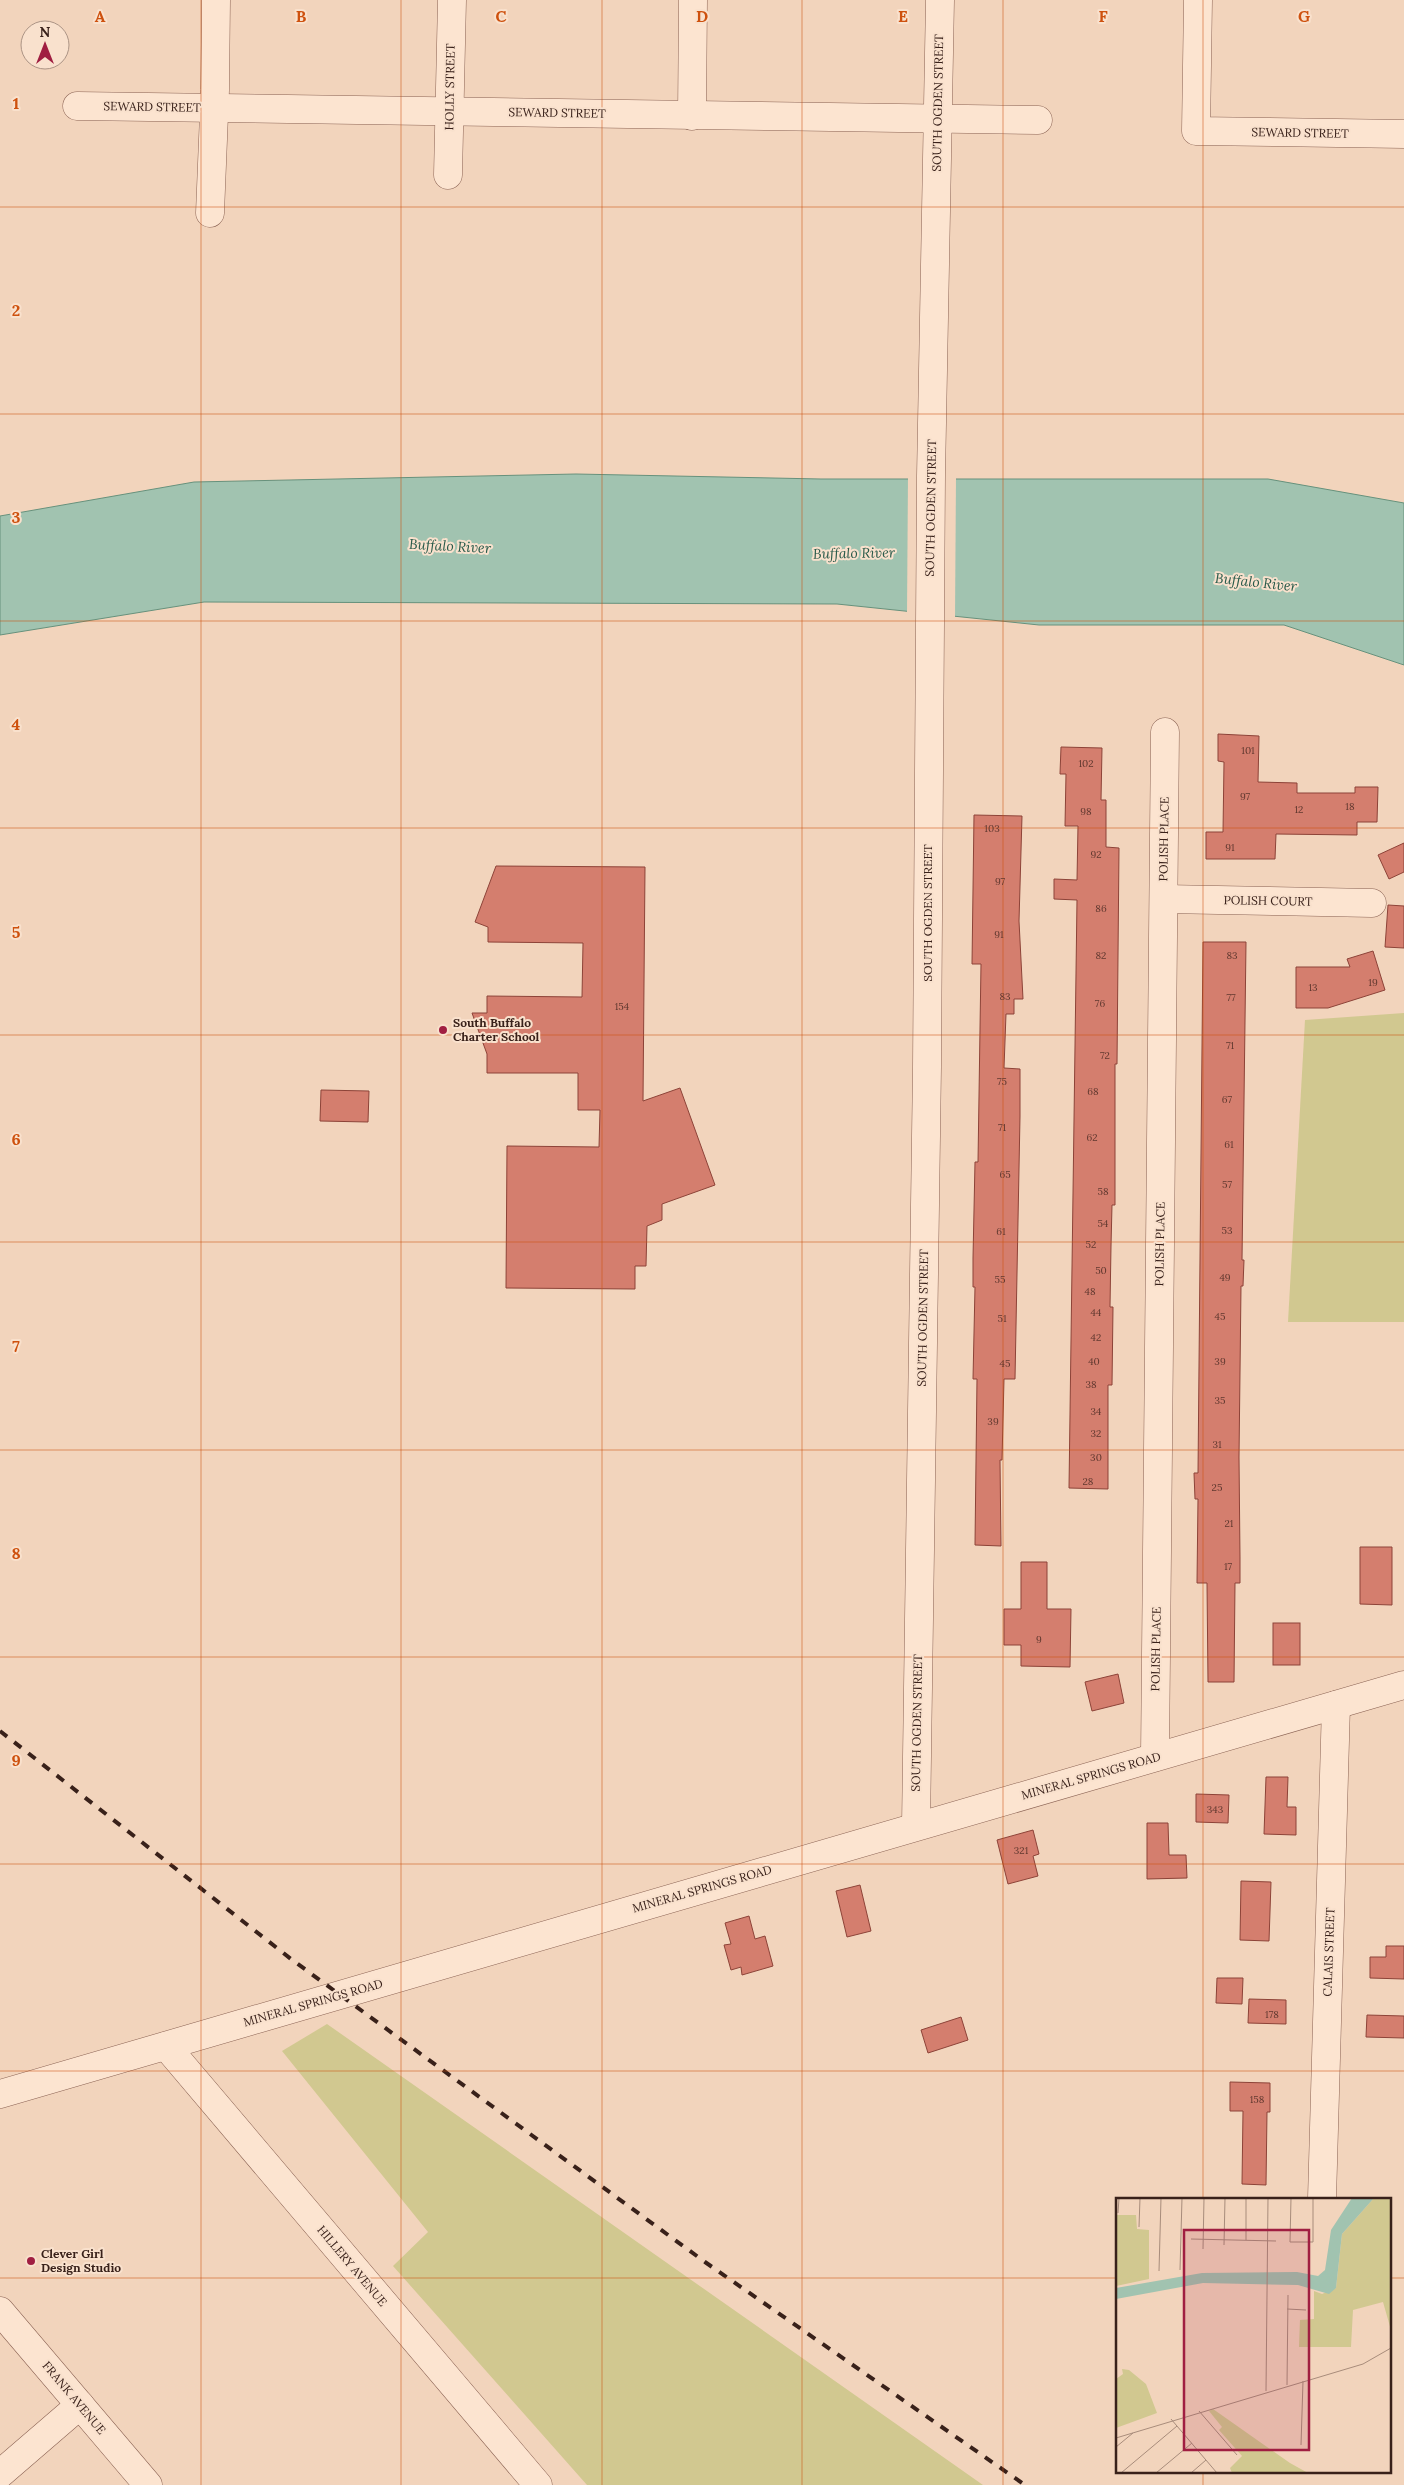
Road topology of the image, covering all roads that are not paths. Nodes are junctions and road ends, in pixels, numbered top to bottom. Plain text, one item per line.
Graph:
1 (216, 0) edge
2 (452, 0) edge
3 (693, 0) edge
4 (940, 0) edge
5 (1198, 0) edge
6 (77, 106) dead end
7 (214, 108) junction
8 (450, 112) junction
9 (692, 116) junction
10 (938, 119) junction
11 (1038, 120) dead end
12 (1404, 134) edge
13 (448, 175) dead end
14 (210, 213) dead end
15 (1165, 732) dead end
16 (1164, 900) junction
17 (1372, 903) dead end
18 (1404, 1685) edge
19 (1336, 1705) junction
20 (1155, 1757) junction
21 (916, 1826) junction
22 (166, 2046) junction
23 (0, 2094) edge
24 (1322, 2198) edge
25 (0, 2311) edge
26 (80, 2405) junction
27 (0, 2474) edge
28 (148, 2485) edge
29 (538, 2485) edge

1 - 7 street
2 - 8 street, HOLLY STREET
3 - 9 street
4 - 10 street, SOUTH OGDEN STREET
5 - 12 street, SEWARD STREET
6 - 7 street, SEWARD STREET
7 - 8 street, SEWARD STREET
7 - 14 street
8 - 9 street, SEWARD STREET
8 - 13 street, HOLLY STREET
9 - 10 street, SEWARD STREET
10 - 11 street, SEWARD STREET
10 - 21 street, SOUTH OGDEN STREET
15 - 16 street, POLISH PLACE
16 - 17 street, POLISH COURT
16 - 20 street, POLISH PLACE
18 - 19 street, MINERAL SPRINGS ROAD
19 - 20 street, MINERAL SPRINGS ROAD
19 - 24 street, CALAIS STREET
20 - 21 street, MINERAL SPRINGS ROAD
21 - 22 street, MINERAL SPRINGS ROAD
22 - 23 street, MINERAL SPRINGS ROAD
22 - 29 street, HILLERY AVENUE
25 - 26 street, FRANK AVENUE
26 - 27 street
26 - 28 street, FRANK AVENUE

